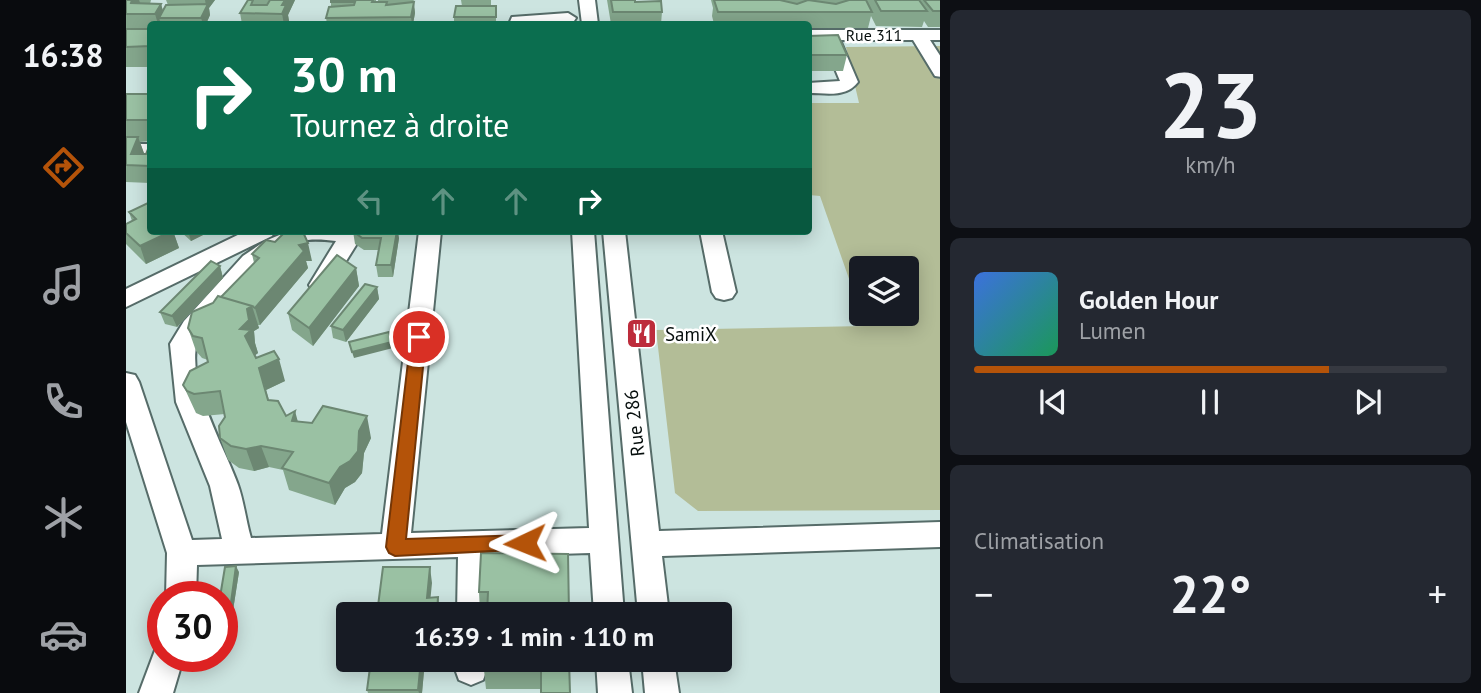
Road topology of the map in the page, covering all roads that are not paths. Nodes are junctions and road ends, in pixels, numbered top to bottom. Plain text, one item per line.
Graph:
1 (566, 0) edge
2 (587, 0) edge
3 (518, 21) edge
4 (568, 21) edge
5 (590, 21) edge
6 (812, 35) edge
7 (830, 35) junction
8 (918, 35) junction
9 (940, 35) edge
10 (940, 72) edge
11 (812, 88) edge
12 (126, 150) edge
13 (147, 150) edge
14 (256, 235) edge
15 (298, 235) edge
16 (345, 235) edge
17 (430, 235) edge
18 (583, 235) edge
19 (614, 235) edge
20 (712, 235) edge
21 (724, 292) dead end
22 (126, 299) edge
23 (311, 299) edge
24 (126, 382) edge
25 (136, 441) edge
26 (940, 536) edge
27 (604, 540) junction
28 (646, 544) junction
29 (472, 545) junction
30 (395, 547) junction
31 (239, 551) junction
32 (182, 553) junction
33 (181, 581) edge
34 (472, 602) edge
35 (608, 602) edge
36 (652, 602) edge
37 (163, 672) edge
38 (613, 672) edge
39 (659, 672) edge
40 (156, 693) edge
41 (615, 693) edge
42 (662, 693) edge

1 - 4 street
2 - 5 street
3 - 4 street
6 - 7 street, Rue 311
7 - 8 street, Rue 311
7 - 11 street
8 - 9 street, Rue 311
8 - 10 street
12 - 13 street
14 - 22 street
15 - 31 street
16 - 23 street
17 - 30 street
18 - 27 street
19 - 28 street, Rue 286
20 - 21 street
24 - 25 street
25 - 32 street
26 - 28 street
27 - 29 street
27 - 35 street
28 - 36 street, Rue 286
29 - 30 street
29 - 34 street
30 - 31 street
31 - 32 street
32 - 33 street
37 - 40 street
38 - 41 street
39 - 42 street

